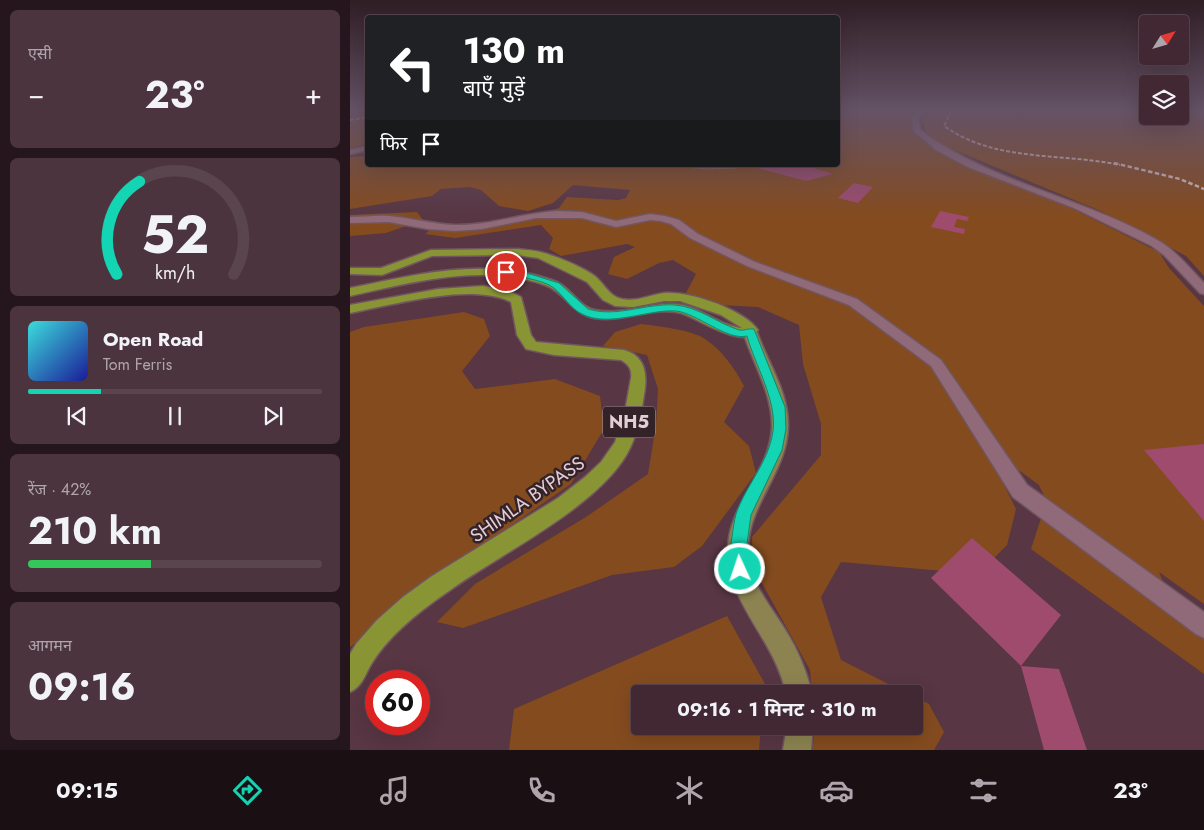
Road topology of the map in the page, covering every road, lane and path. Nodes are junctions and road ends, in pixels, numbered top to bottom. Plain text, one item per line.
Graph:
1 (936, 146) edge
2 (365, 149) edge
3 (350, 152) edge
4 (694, 167) edge
5 (736, 168) dead end
6 (350, 220) edge
7 (350, 271) edge
8 (1204, 290) edge
9 (350, 292) edge
10 (350, 309) edge
11 (750, 332) junction
12 (1204, 626) edge
13 (350, 679) edge
14 (796, 685) edge
15 (799, 735) edge
16 (797, 750) edge

1 - 8 street
2 - 3 street
4 - 5 path
6 - 12 street
7 - 11 highway
9 - 11 highway
10 - 13 highway, SHIMLA BYPASS / NH5
11 - 14 main road
15 - 16 main road

